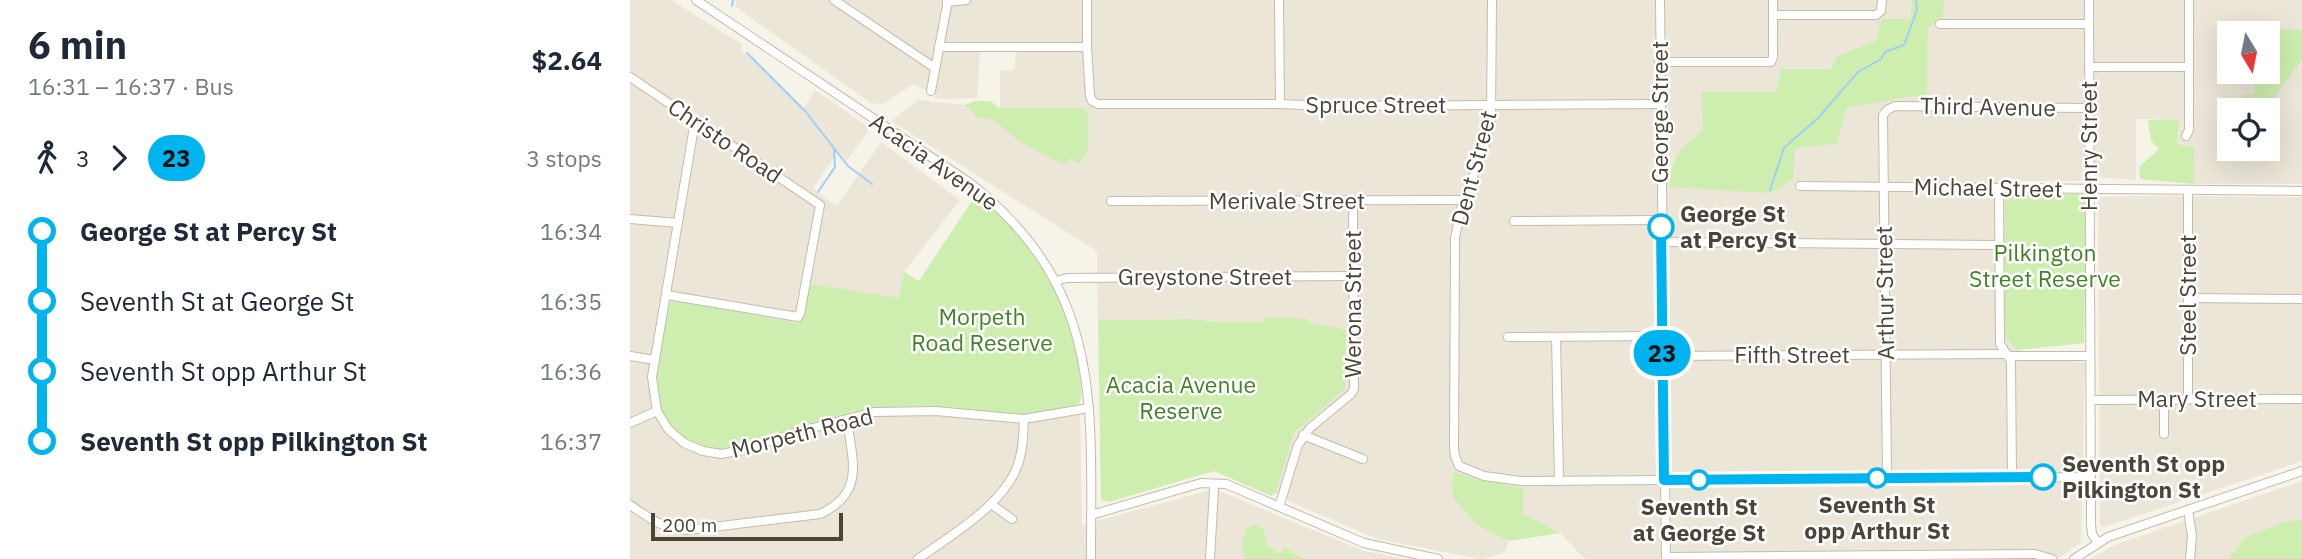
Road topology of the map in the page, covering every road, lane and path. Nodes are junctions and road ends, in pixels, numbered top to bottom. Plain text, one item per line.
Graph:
1 (696, 0) edge
2 (836, 0) edge
3 (966, 0) edge
4 (1087, 0) edge
5 (1279, 0) edge
6 (1492, 0) edge
7 (1660, 0) edge
8 (1773, 0) edge
9 (1882, 0) edge
10 (2089, 0) edge
11 (2189, 0) edge
12 (948, 1) edge
13 (1773, 15) junction
14 (1940, 24) dead end
15 (2089, 24) junction
16 (939, 47) junction
17 (1087, 47) junction
18 (1659, 62) junction
19 (2089, 67) junction
20 (2189, 67) junction
21 (935, 68) junction
22 (630, 77) edge
23 (931, 91) dead end
24 (1280, 104) junction
25 (1660, 104) junction
26 (1492, 105) junction
27 (2089, 108) junction
28 (1887, 110) joint
29 (695, 121) junction
30 (2186, 136) dead end
31 (1800, 186) dead end
32 (1882, 187) junction
33 (1998, 188) junction
34 (2089, 190) junction
35 (2188, 191) junction
36 (2302, 191) edge
37 (1463, 200) junction
38 (1111, 201) dead end
39 (1353, 201) junction
40 (630, 219) edge
41 (1661, 220) junction
42 (1514, 221) dead end
43 (678, 223) junction
44 (1661, 242) junction
45 (1884, 244) junction
46 (1998, 245) junction
47 (1354, 276) junction
48 (1056, 281) junction
49 (667, 295) junction
50 (2189, 298) junction
51 (2302, 299) edge
52 (1662, 336) junction
53 (1508, 337) dead end
54 (1556, 337) junction
55 (1886, 354) junction
56 (2007, 355) junction
57 (630, 356) edge
58 (1662, 356) junction
59 (2089, 356) junction
60 (655, 360) junction
61 (2164, 399) junction
62 (2188, 399) junction
63 (2302, 399) edge
64 (2091, 400) junction
65 (1089, 408) junction
66 (657, 411) junction
67 (847, 419) junction
68 (1024, 419) junction
69 (630, 423) edge
70 (2164, 434) dead end
71 (1303, 435) junction
72 (1363, 459) dead end
73 (2302, 471) edge
74 (2012, 477) junction
75 (2091, 477) junction
76 (1887, 478) junction
77 (1664, 480) junction
78 (1559, 481) junction
79 (1214, 489) dead end
80 (991, 504) junction
81 (630, 505) edge
82 (1279, 507) junction
83 (2188, 510) junction
84 (1091, 515) junction
85 (1012, 519) dead end
86 (2098, 543) junction
87 (1666, 558) edge
88 (918, 559) edge
89 (1091, 559) edge
90 (1210, 559) edge
91 (1438, 559) edge
92 (2052, 559) edge
93 (2074, 559) edge
94 (2190, 559) edge

1 - 48 street, Acacia Avenue
2 - 21 street
3 - 12 street
4 - 17 street
5 - 24 street
6 - 26 street, Dent Street
7 - 18 street, George Street
8 - 13 street
9 - 13 street
10 - 15 street, Henry Street
11 - 20 street
12 - 16 street
13 - 18 street
14 - 15 street
15 - 19 street, Henry Street
16 - 17 street
16 - 21 street
17 - 24 street, Spruce Street
18 - 25 street, George Street
19 - 20 street
19 - 27 street, Henry Street
20 - 30 street
21 - 23 street
22 - 29 street, Christo Road
24 - 26 street, Spruce Street
25 - 26 street, Spruce Street
25 - 41 street, George Street
26 - 37 street, Dent Street
27 - 28 street, Third Avenue
27 - 34 street, Henry Street
28 - 32 street, Arthur Street
29 - 43 street
29 - 49 street, Christo Road
31 - 32 street, Michael Street
32 - 33 street, Michael Street
32 - 45 street, Arthur Street
33 - 34 street, Michael Street
33 - 46 street
34 - 35 street, Michael Street
34 - 59 street, Henry Street
35 - 36 street, Michael Street
35 - 50 street, Steel Street
37 - 39 street, Merivale Street
37 - 78 street, Dent Street
38 - 39 street, Merivale Street
39 - 47 street, Werona Street
40 - 43 street
41 - 42 street
41 - 44 street, George Street
43 - 49 street
44 - 45 street
44 - 52 street, George Street
45 - 46 street
45 - 55 street, Arthur Street
46 - 56 street
47 - 48 street, Greystone Street
47 - 71 street, Werona Street
48 - 65 street, Acacia Avenue
49 - 60 street
50 - 51 street
50 - 62 street, Steel Street
52 - 54 street
52 - 58 street, George Street
53 - 54 street
54 - 78 street
55 - 56 street, Fifth Street
55 - 58 street, Fifth Street
55 - 76 street, Arthur Street
56 - 59 street, Fifth Street
56 - 74 street
57 - 60 street
58 - 77 street, George Street
59 - 64 street, Henry Street
60 - 66 street
61 - 62 street, Mary Street
61 - 64 street, Mary Street
61 - 70 street
62 - 63 street, Mary Street
64 - 75 street, Henry Street
65 - 68 street, Morpeth Road
65 - 84 street, Acacia Avenue
66 - 67 street, Morpeth Road
66 - 69 street
67 - 68 street, Morpeth Road
67 - 81 street
68 - 80 street
71 - 72 street
71 - 82 street, Werona Street
73 - 83 street
74 - 75 street
74 - 76 street
75 - 86 street, Henry Street
76 - 77 street
77 - 78 street
77 - 87 street, George Street
79 - 90 street
80 - 85 street
80 - 88 street
82 - 84 street
82 - 91 street
83 - 86 street
83 - 94 street
84 - 89 street, Acacia Avenue
86 - 93 street
87 - 92 street

